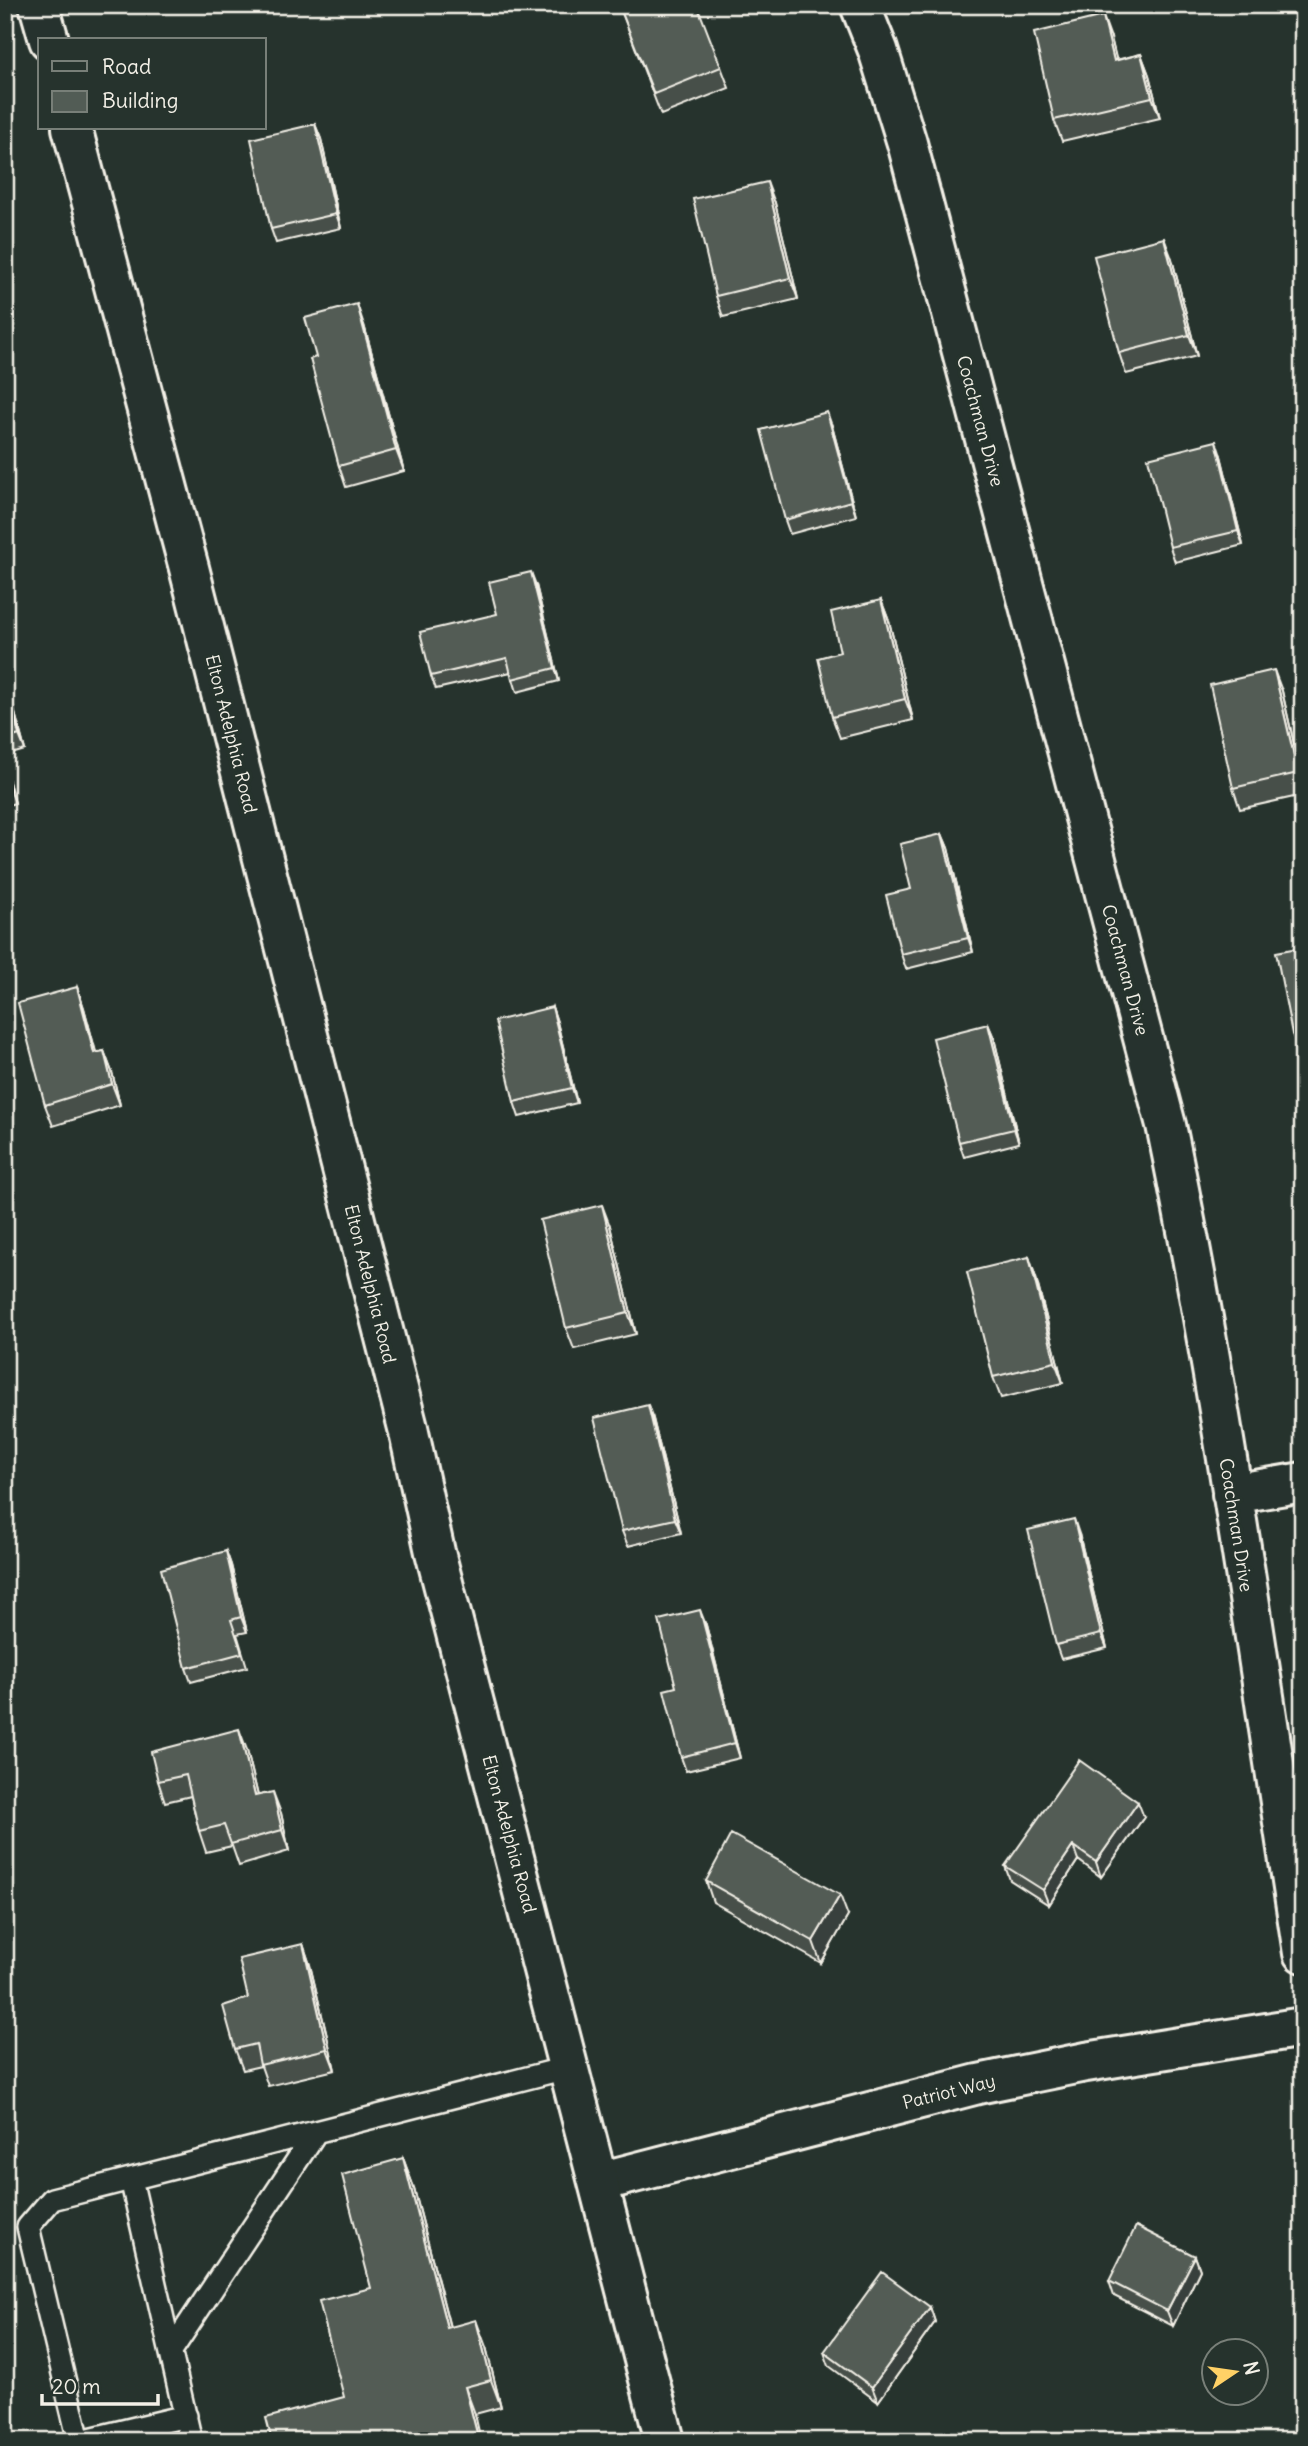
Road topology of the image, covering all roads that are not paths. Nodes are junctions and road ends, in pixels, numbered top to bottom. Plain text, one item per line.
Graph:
1 (39, 5) edge
2 (860, 5) edge
3 (48, 38) edge
4 (73, 130) edge
5 (1303, 1482) edge
6 (1232, 1494) junction
7 (1303, 1953) edge
8 (1303, 2027) edge
9 (570, 2067) junction
10 (316, 2132) junction
11 (131, 2179) junction
12 (599, 2182) junction
13 (171, 2351) junction
14 (186, 2416) junction
15 (80, 2441) edge
16 (191, 2441) edge
17 (665, 2441) edge

1 - 3 street
2 - 6 street, Coachman Drive
4 - 9 street, Elton Adelphia Road
5 - 6 street
6 - 7 street, Coachman Drive
8 - 12 street, Patriot Way
9 - 10 lane
9 - 12 street, Elton Adelphia Road
10 - 11 lane
10 - 13 lane
11 - 13 lane
11 - 15 lane
12 - 17 street, Elton Adelphia Road
13 - 14 lane
14 - 15 lane
14 - 16 lane

